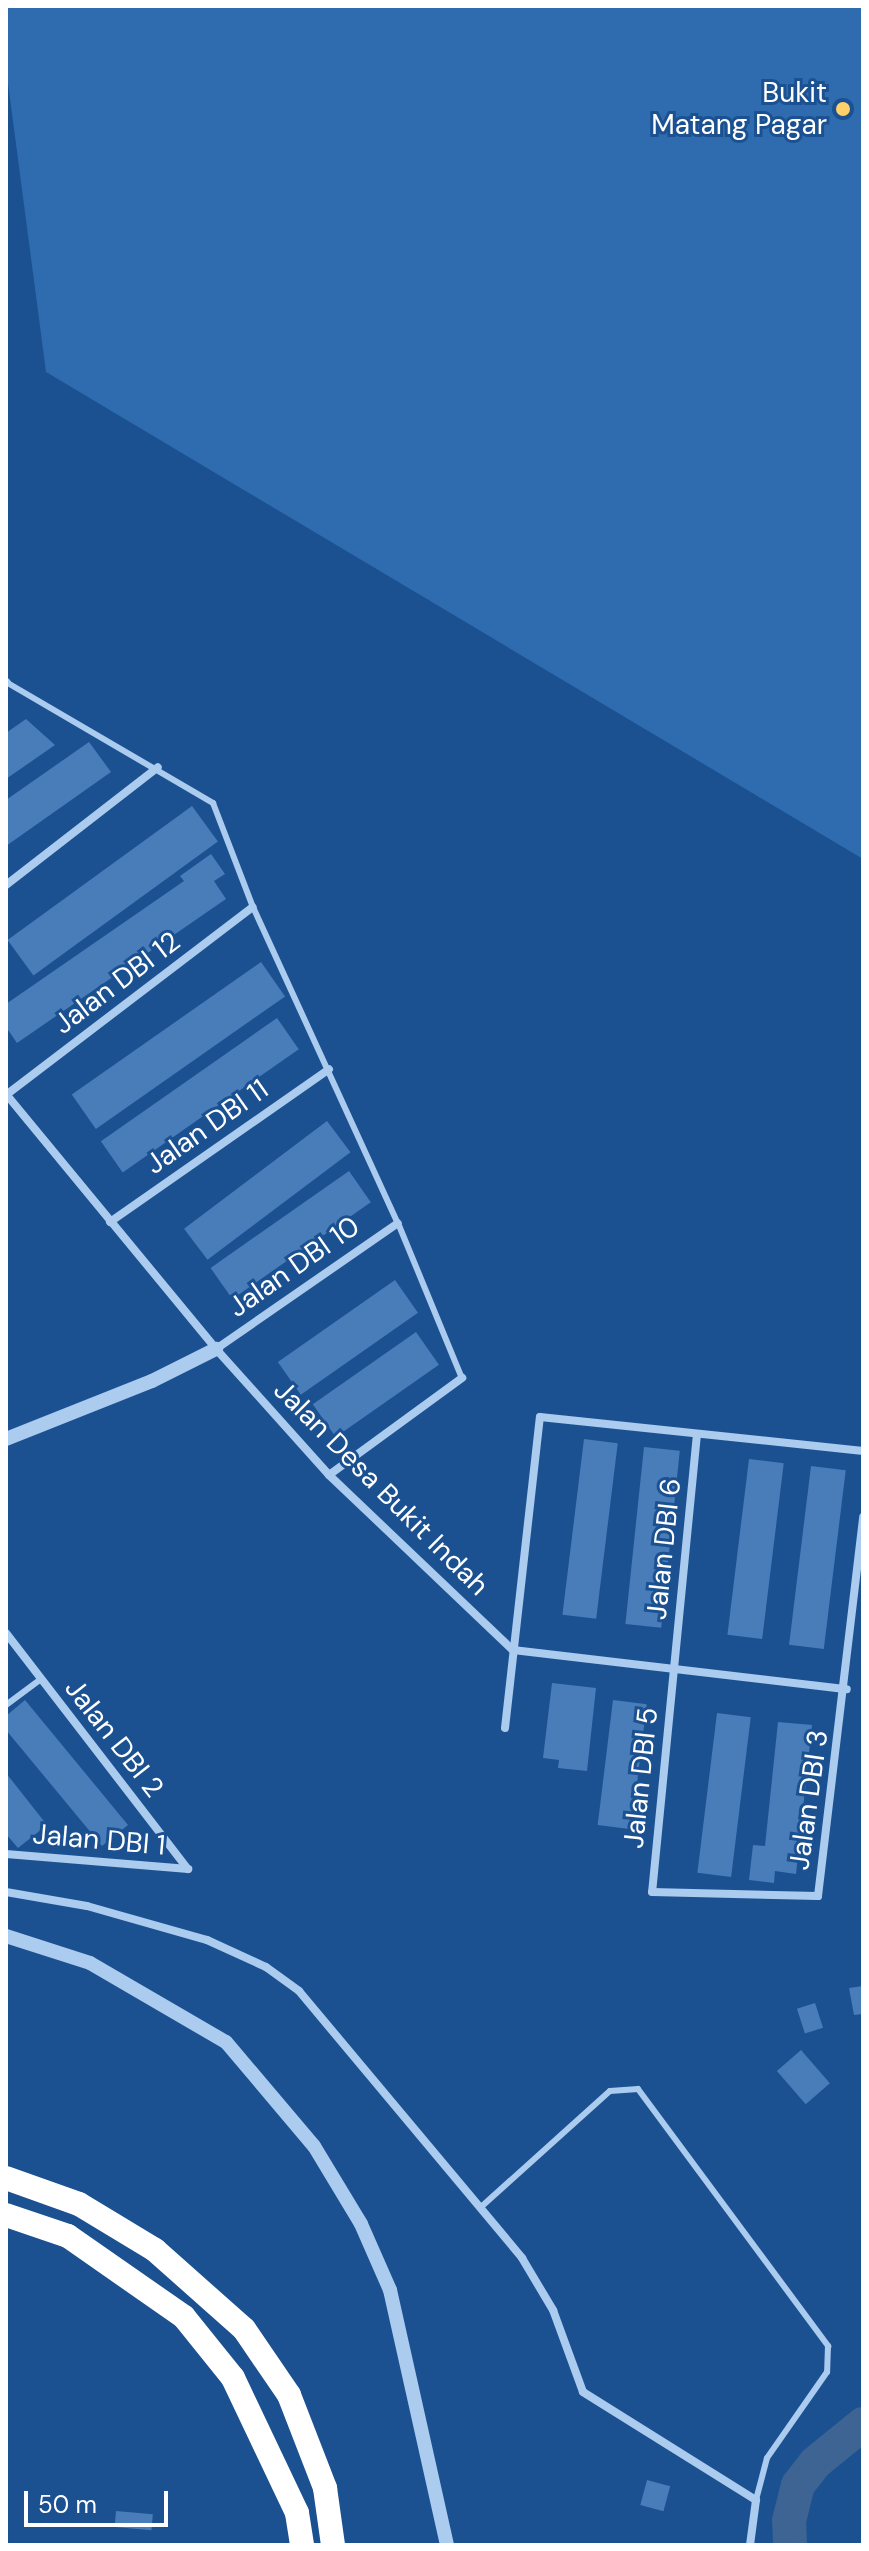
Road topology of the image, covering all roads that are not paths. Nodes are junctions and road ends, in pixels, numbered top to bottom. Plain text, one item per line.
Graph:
1 (6, 682) edge
2 (158, 767) junction
3 (6, 885) edge
4 (253, 907) junction
5 (329, 1069) junction
6 (6, 1094) edge
7 (110, 1222) junction
8 (398, 1223) junction
9 (216, 1349) junction
10 (462, 1378) joint
11 (697, 1434) junction
12 (6, 1439) edge
13 (863, 1451) edge
14 (329, 1475) junction
15 (863, 1517) edge
16 (6, 1633) edge
17 (513, 1650) junction
18 (674, 1669) junction
19 (41, 1679) junction
20 (847, 1689) junction
21 (6, 1705) edge
22 (505, 1728) dead end
23 (6, 1854) edge
24 (188, 1869) joint
25 (6, 1892) edge
26 (652, 1892) joint
27 (6, 1936) edge
28 (6, 2178) edge
29 (481, 2207) junction
30 (6, 2215) edge
31 (756, 2500) junction
32 (302, 2545) edge
33 (333, 2545) edge
34 (447, 2545) edge
35 (750, 2545) edge

1 - 2 lane
2 - 3 street
2 - 4 lane
4 - 5 lane
4 - 6 street, Jalan DBI 12
5 - 7 street, Jalan DBI 11
5 - 8 lane
6 - 7 street, Jalan Desa Bukit Indah
7 - 9 street, Jalan Desa Bukit Indah
8 - 9 street, Jalan DBI 10
8 - 10 lane
9 - 12 street
9 - 14 street, Jalan Desa Bukit Indah
10 - 14 street
11 - 13 street
11 - 17 street
11 - 18 street, Jalan DBI 6
14 - 17 street, Jalan Desa Bukit Indah
15 - 20 street
16 - 19 street, Jalan DBI 2
17 - 18 street
17 - 22 street
18 - 20 street
18 - 26 street, Jalan DBI 5
19 - 21 lane
19 - 24 street, Jalan DBI 2
20 - 26 street, Jalan DBI 3
23 - 24 street, Jalan DBI 1
25 - 29 street
27 - 34 street
28 - 33 highway
29 - 31 street
29 - 31 lane
30 - 32 highway
31 - 35 street

